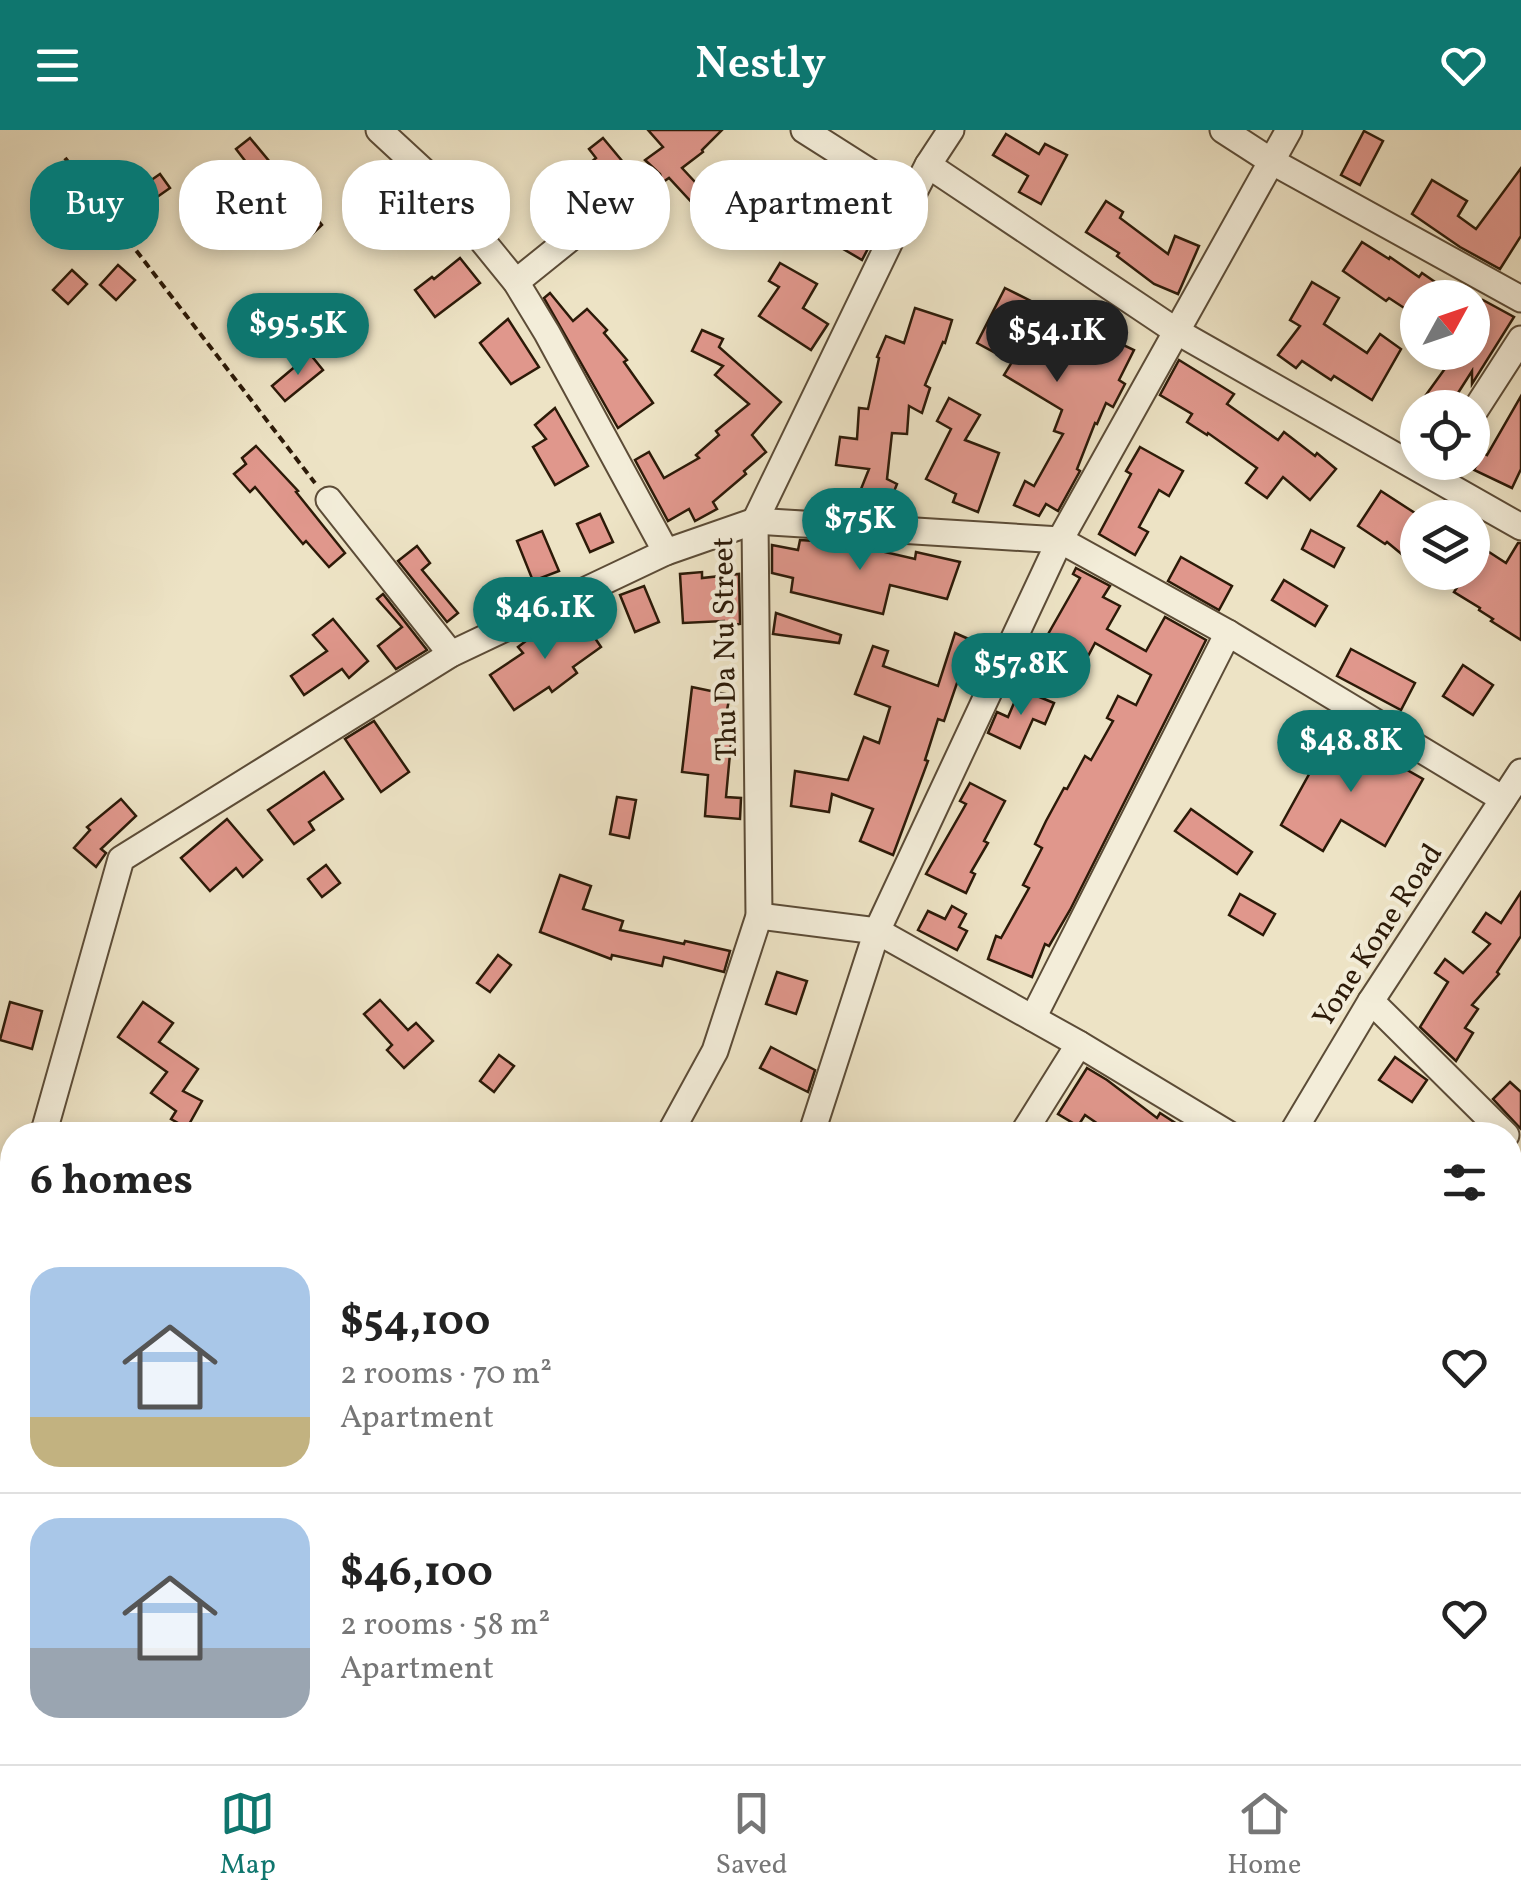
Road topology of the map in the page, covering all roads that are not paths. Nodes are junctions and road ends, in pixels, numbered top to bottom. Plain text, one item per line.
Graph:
1 (379, 130) edge
2 (804, 130) edge
3 (951, 130) edge
4 (1223, 130) edge
5 (1289, 130) edge
6 (851, 160) edge
7 (1271, 162) junction
8 (928, 165) joint
9 (556, 250) edge
10 (886, 250) edge
11 (516, 282) junction
12 (1521, 299) edge
13 (1176, 331) junction
14 (1521, 339) edge
15 (1488, 390) edge
16 (1400, 450) edge
17 (1453, 480) edge
18 (329, 500) road end
19 (755, 520) junction
20 (1521, 527) edge
21 (1060, 540) junction
22 (666, 552) junction
23 (1228, 633) junction
24 (451, 654) junction
25 (1521, 772) edge
26 (1503, 799) junction
27 (759, 916) junction
28 (877, 931) junction
29 (1371, 1001) junction
30 (1033, 1018) junction
31 (1079, 1044) junction
32 (47, 1122) edge
33 (676, 1122) edge
34 (815, 1122) edge
35 (1030, 1122) edge
36 (1208, 1122) edge
37 (1299, 1122) edge
38 (1493, 1122) edge

1 - 11 street
2 - 6 street
3 - 8 street, Thu Da Nu Street
4 - 7 street
5 - 7 street
7 - 12 street
7 - 13 street
8 - 13 street
9 - 11 street
10 - 19 street, Thu Da Nu Street
11 - 22 street
13 - 16 street
13 - 21 street
14 - 15 street
17 - 20 street
18 - 24 street
19 - 21 street
19 - 22 street
19 - 27 street, Thu Da Nu Street
21 - 23 street
21 - 28 street
22 - 24 street
23 - 26 street
23 - 30 street
24 - 32 street
25 - 26 street, Yone Kone Road
26 - 29 street, Yone Kone Road
27 - 28 street
27 - 33 street, Thu Da Nu Street
28 - 30 street
28 - 34 street
29 - 37 street, Yone Kone Road
29 - 38 street
30 - 31 street
31 - 35 street
31 - 36 street

